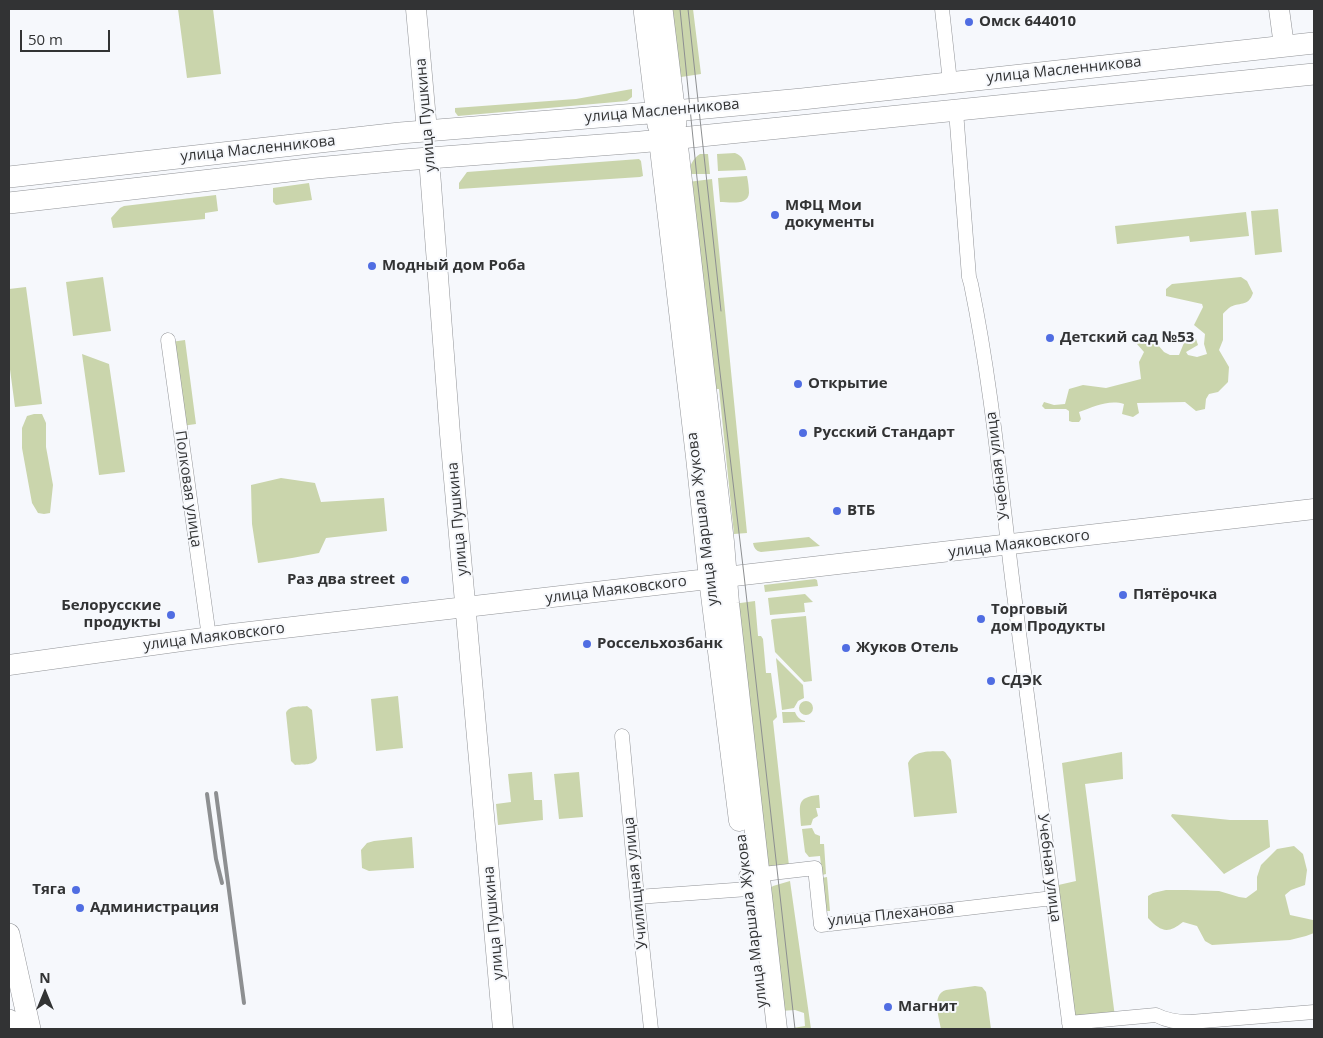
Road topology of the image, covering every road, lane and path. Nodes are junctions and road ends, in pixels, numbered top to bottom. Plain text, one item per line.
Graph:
1 (416, 9) edge
2 (644, 9) edge
3 (662, 9) edge
4 (942, 9) edge
5 (1279, 9) edge
6 (1314, 43) edge
7 (1284, 46) junction
8 (1130, 62) junction
9 (1314, 74) edge
10 (1271, 78) junction
11 (959, 82) junction
12 (1134, 93) junction
13 (665, 111) junction
14 (956, 111) junction
15 (500, 125) junction
16 (427, 131) junction
17 (668, 139) junction
18 (503, 152) junction
19 (429, 158) junction
20 (9, 177) edge
21 (9, 204) edge
22 (168, 340) dead end
23 (1314, 509) edge
24 (1008, 545) junction
25 (718, 578) junction
26 (466, 608) junction
27 (209, 637) junction
28 (9, 665) edge
29 (622, 736) dead end
30 (751, 880) junction
31 (637, 897) junction
32 (1053, 898) junction
33 (9, 934) edge
34 (1314, 1012) edge
35 (9, 1020) edge
36 (1070, 1026) edge
37 (11, 1029) edge
38 (30, 1029) edge
39 (503, 1029) edge
40 (651, 1029) edge
41 (765, 1029) edge
42 (777, 1029) edge

1 - 16 main road, улица Пушкина
2 - 13 main road, улица Маршала Жукова
3 - 13 main road, улица Маршала Жукова
4 - 11 street
5 - 7 main road
6 - 7 main road, улица Масленникова
7 - 8 main road, улица Масленникова
7 - 10 main road
8 - 11 main road, улица Масленникова
8 - 12 main road
9 - 10 main road, улица Масленникова
10 - 12 main road, улица Масленникова
11 - 13 main road, улица Масленникова
11 - 14 main road
12 - 14 main road, улица Масленникова
13 - 15 main road, улица Масленникова
13 - 17 main road, улица Маршала Жукова
14 - 17 main road, улица Масленникова
14 - 24 street, Учебная улица
15 - 16 main road, улица Масленникова
15 - 18 main road
16 - 19 main road, улица Пушкина
16 - 20 main road, улица Масленникова
17 - 18 main road, улица Масленникова
17 - 25 main road, улица Маршала Жукова
18 - 19 main road, улица Масленникова
19 - 21 main road, улица Масленникова
19 - 26 main road, улица Пушкина
22 - 27 street, Полковая улица
23 - 24 main road, улица Маяковского
24 - 25 main road, улица Маяковского
24 - 32 street, Учебная улица
25 - 26 main road, улица Маяковского
25 - 30 main road, улица Маршала Жукова
26 - 27 main road, улица Маяковского
26 - 39 main road, улица Пушкина
27 - 28 main road, улица Маяковского
29 - 31 street, Училищная улица
30 - 31 street
30 - 32 street, улица Плеханова
30 - 41 main road, улица Маршала Жукова
30 - 42 main road, улица Маршала Жукова
31 - 40 street, Училищная улица
32 - 36 street, Учебная улица
33 - 38 main road
34 - 36 street
35 - 37 main road

